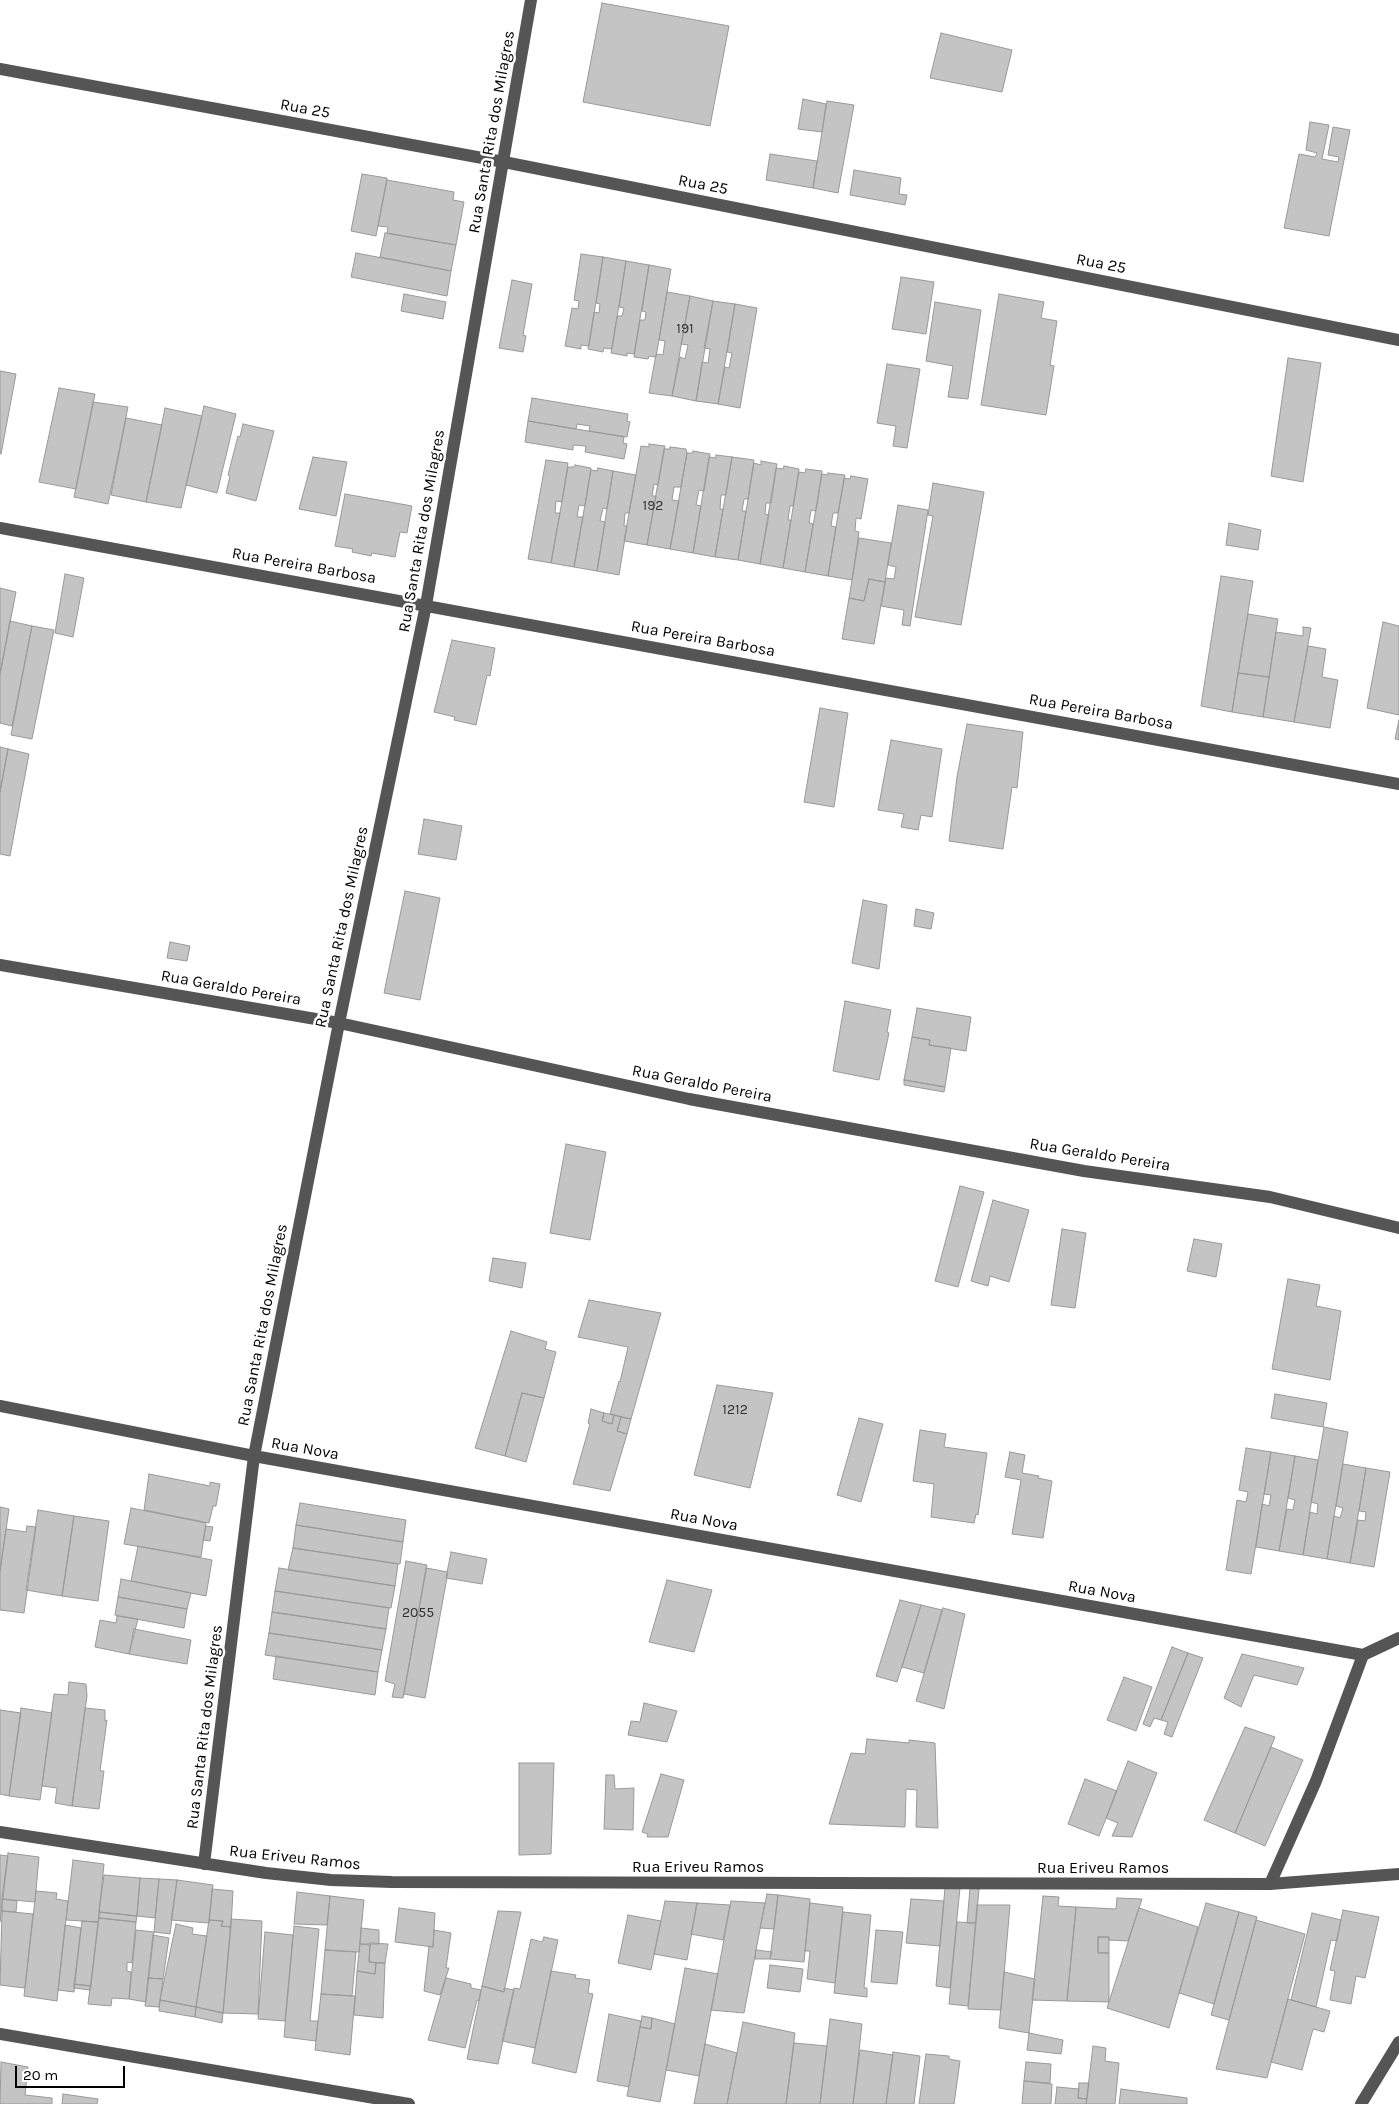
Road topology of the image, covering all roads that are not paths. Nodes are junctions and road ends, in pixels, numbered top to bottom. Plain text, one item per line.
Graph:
1 (531, 0) edge
2 (0, 69) edge
3 (504, 162) junction
4 (1399, 340) edge
5 (0, 528) edge
6 (426, 605) junction
7 (1399, 784) edge
8 (0, 965) edge
9 (339, 1023) junction
10 (1399, 1228) edge
11 (0, 1406) edge
12 (254, 1456) junction
13 (1399, 1638) edge
14 (1364, 1655) junction
15 (0, 1832) edge
16 (204, 1864) junction
17 (1399, 1874) edge
18 (1270, 1884) junction
19 (0, 2034) edge
20 (1399, 2042) edge
21 (409, 2104) edge
22 (1361, 2104) edge

1 - 3 street, Rua Santa Rita dos Milagres
2 - 3 street, Rua 25
3 - 4 street, Rua 25
3 - 6 street, Rua Santa Rita dos Milagres
5 - 6 street, Rua Pereira Barbosa
6 - 7 street, Rua Pereira Barbosa
6 - 9 street, Rua Santa Rita dos Milagres
8 - 9 street, Rua Geraldo Pereira
9 - 10 street, Rua Geraldo Pereira
9 - 12 street, Rua Santa Rita dos Milagres
11 - 12 street, Rua Nova
12 - 14 street, Rua Nova
12 - 16 street, Rua Santa Rita dos Milagres
13 - 14 street
14 - 18 street
15 - 16 street, Rua Eriveu Ramos
16 - 18 street, Rua Eriveu Ramos
17 - 18 street, Rua Eriveu Ramos
19 - 21 street
20 - 22 street

